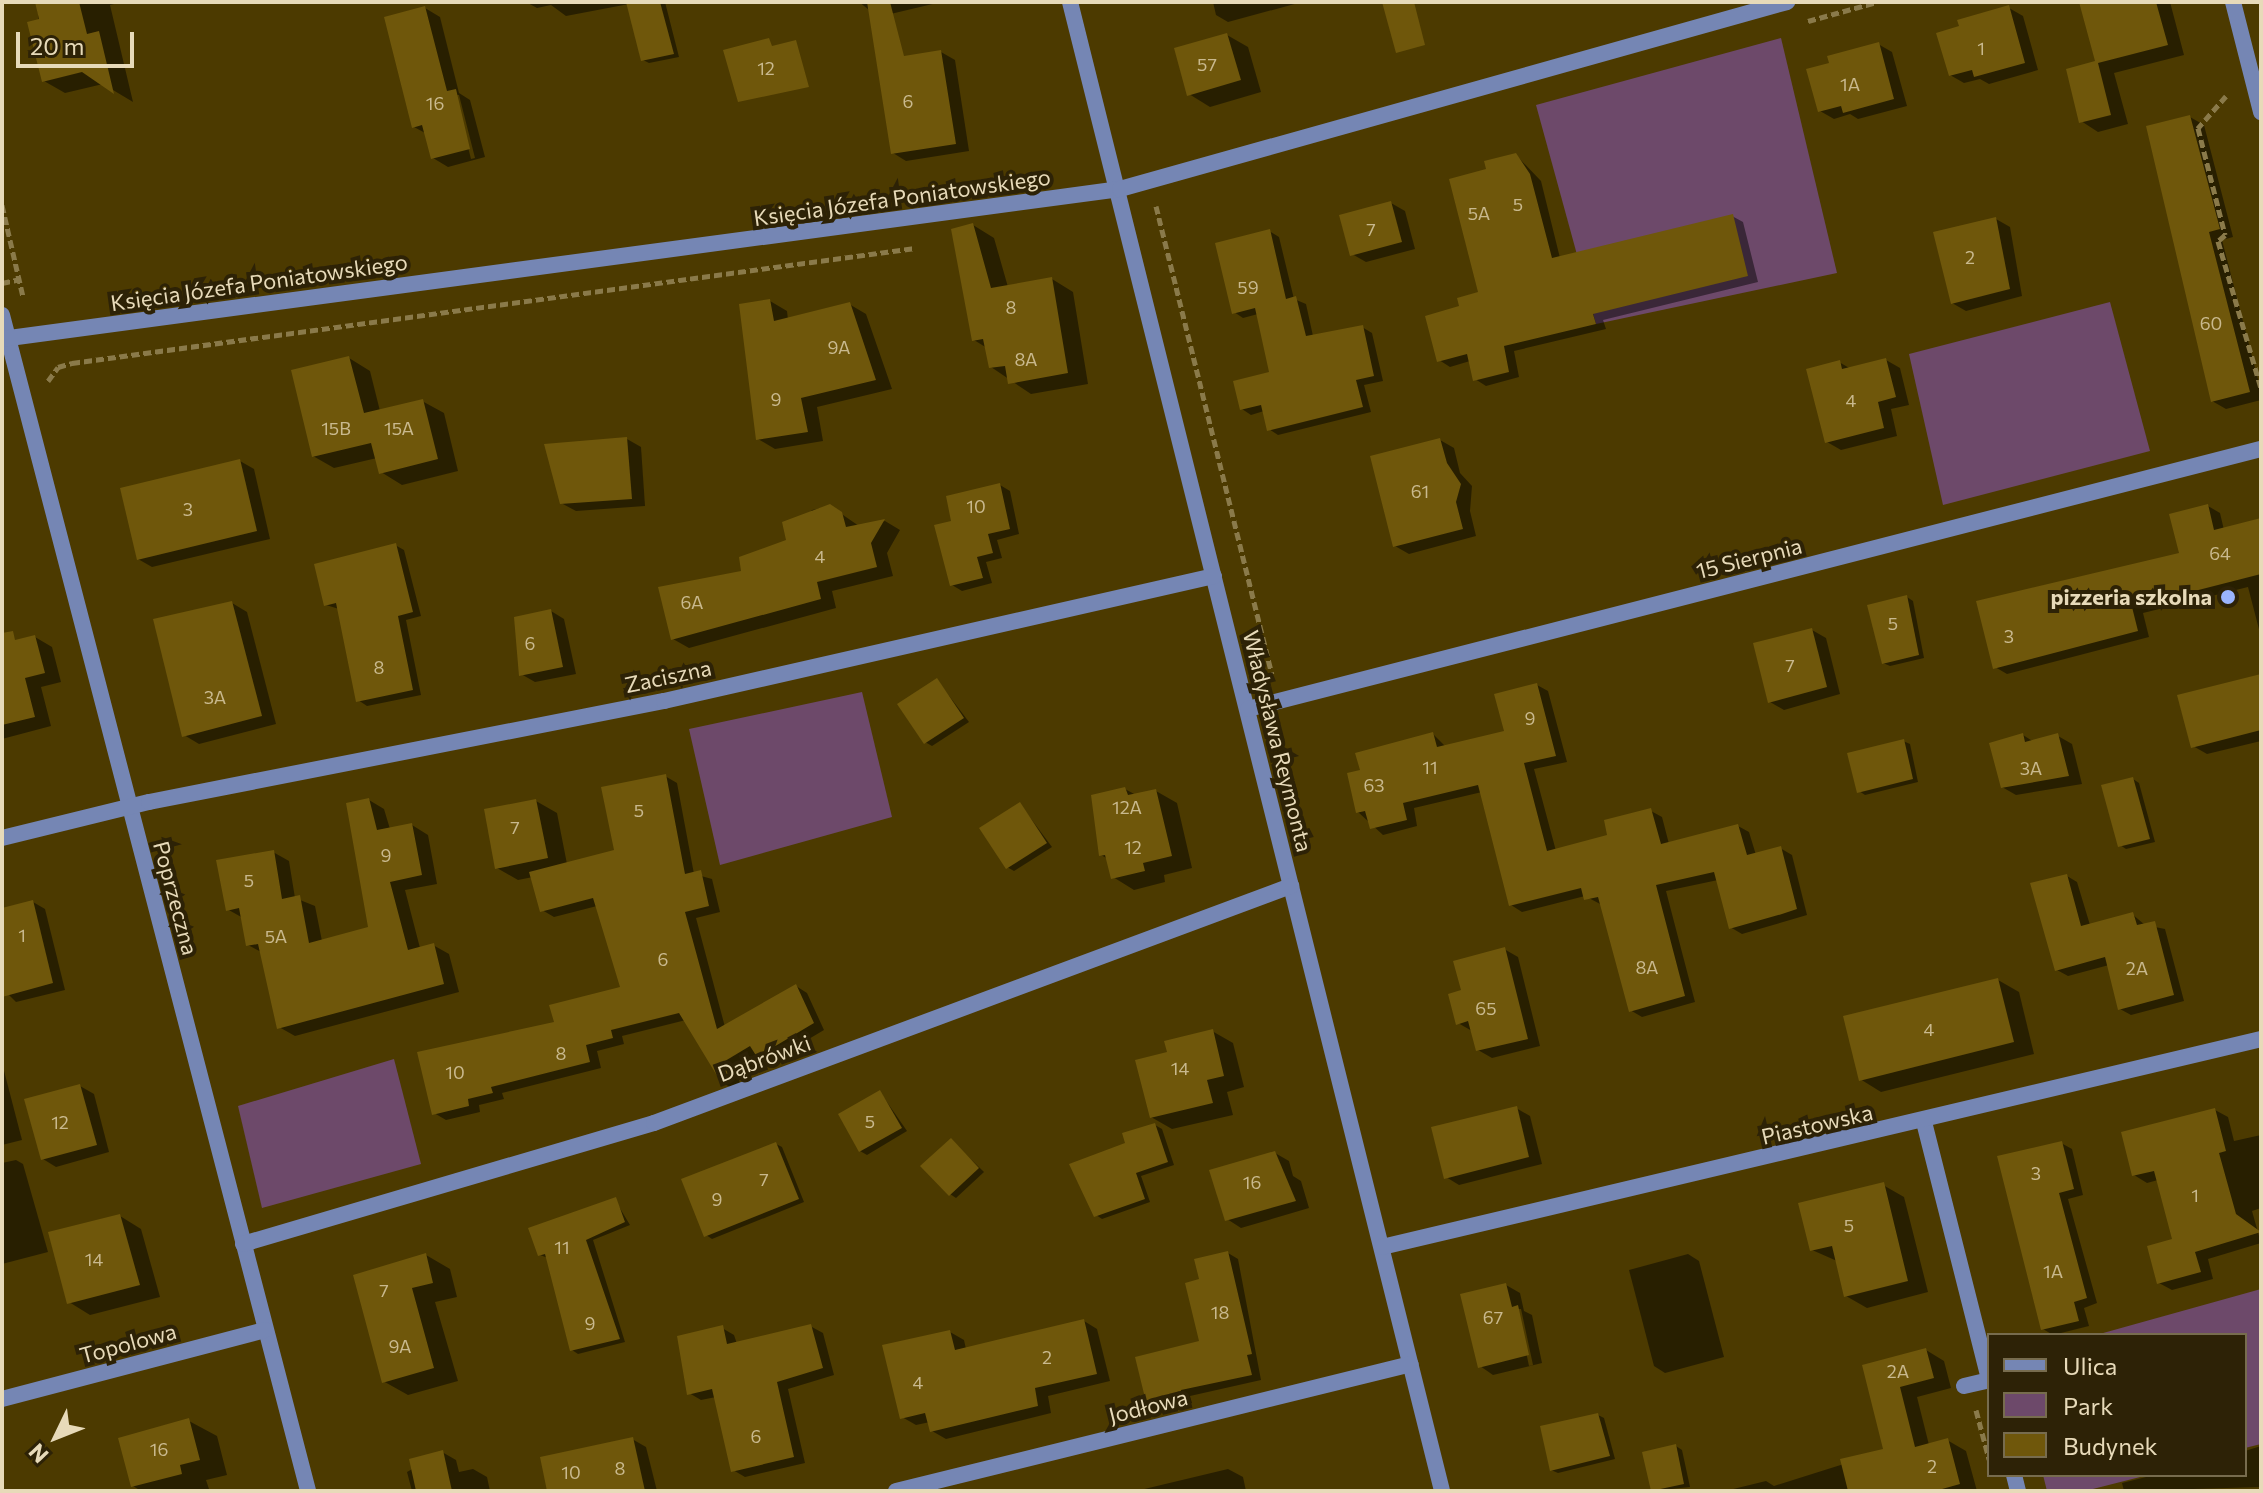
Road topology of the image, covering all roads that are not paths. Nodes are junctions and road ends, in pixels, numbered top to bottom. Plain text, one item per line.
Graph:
1 (1070, 2) edge
2 (1787, 2) edge
3 (2233, 2) edge
4 (2261, 112) edge
5 (1120, 189) junction
6 (2, 315) edge
7 (5, 338) edge
8 (2261, 449) edge
9 (1214, 576) junction
10 (1248, 709) junction
11 (129, 806) junction
12 (2, 838) edge
13 (1291, 886) junction
14 (2261, 1039) edge
15 (1924, 1122) junction
16 (243, 1244) junction
17 (1382, 1247) junction
18 (265, 1330) junction
19 (1411, 1364) junction
20 (1987, 1371) edge
21 (1987, 1380) edge
22 (1964, 1386) dead end
23 (2, 1399) edge
24 (308, 1491) edge
25 (896, 1491) edge
26 (1442, 1491) edge

1 - 5 street, Władysława Reymonta
2 - 5 street, Księcia Józefa Poniatowskiego
3 - 4 street
5 - 7 street, Księcia Józefa Poniatowskiego
5 - 9 street, Władysława Reymonta
6 - 7 street, Poprzeczna
7 - 11 street, Poprzeczna
8 - 10 street, 15 Sierpnia
9 - 10 street, Władysława Reymonta
9 - 11 street, Zaciszna
10 - 13 street, Władysława Reymonta
11 - 12 street, Zaciszna
11 - 16 street, Poprzeczna
13 - 16 street, Dąbrówki
13 - 17 street, Władysława Reymonta
14 - 15 street, Piastowska
15 - 17 street, Piastowska
15 - 20 street
16 - 18 street, Poprzeczna
17 - 19 street, Władysława Reymonta
18 - 23 street, Topolowa
18 - 24 street, Poprzeczna
19 - 25 street, Jodłowa
19 - 26 street, Władysława Reymonta
21 - 22 street

